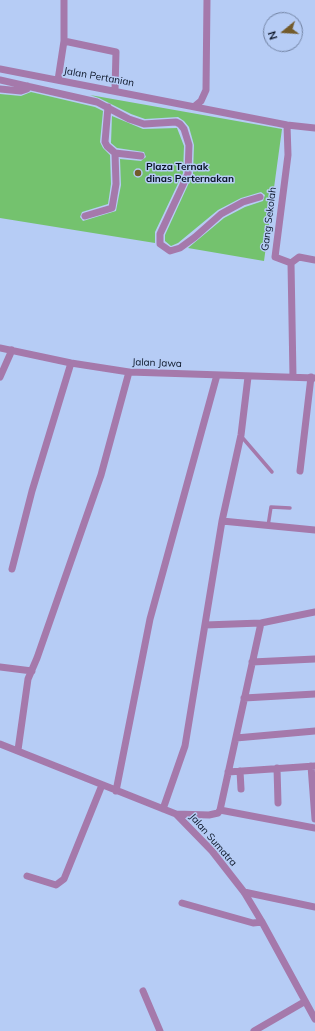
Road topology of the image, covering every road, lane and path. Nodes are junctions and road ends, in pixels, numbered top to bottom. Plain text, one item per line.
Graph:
1 (64, 0) edge
2 (207, 0) edge
3 (64, 41) junction
4 (0, 69) edge
5 (0, 80) edge
6 (58, 80) junction
7 (28, 86) junction
8 (0, 89) edge
9 (115, 90) junction
10 (108, 106) junction
11 (195, 106) junction
12 (287, 125) junction
13 (315, 128) edge
14 (115, 153) junction
15 (141, 156) dead end
16 (260, 197) dead end
17 (85, 216) dead end
18 (315, 260) edge
19 (291, 263) junction
20 (0, 348) edge
21 (12, 350) junction
22 (71, 363) junction
23 (129, 372) junction
24 (217, 374) junction
25 (0, 377) edge
26 (248, 377) junction
27 (293, 377) junction
28 (313, 377) edge
29 (241, 435) junction
30 (300, 471) dead end
31 (272, 472) dead end
32 (290, 508) dead end
33 (222, 521) junction
34 (268, 526) junction
35 (315, 530) edge
36 (12, 569) dead end
37 (315, 612) edge
38 (261, 623) junction
39 (205, 625) junction
40 (315, 659) edge
41 (252, 662) junction
42 (0, 667) edge
43 (32, 671) junction
44 (315, 694) edge
45 (244, 698) junction
46 (315, 731) edge
47 (236, 738) junction
48 (0, 744) edge
49 (18, 750) junction
50 (313, 766) edge
51 (277, 768) junction
52 (240, 771) junction
53 (228, 772) junction
54 (102, 785) junction
55 (241, 789) dead end
56 (116, 790) junction
57 (278, 803) dead end
58 (163, 809) junction
59 (220, 810) junction
60 (176, 814) junction
61 (315, 819) edge
62 (315, 828) edge
63 (28, 876) dead end
64 (244, 892) junction
65 (182, 903) dead end
66 (315, 907) edge
67 (262, 922) junction
68 (143, 991) dead end
69 (304, 1002) junction
70 (315, 1019) edge
71 (160, 1031) edge
72 (254, 1031) edge

1 - 3 street
2 - 11 street
3 - 6 street
3 - 9 street
4 - 6 street, Jalan Pertanian
5 - 7 street
6 - 9 street, Jalan Pertanian
7 - 8 street
7 - 10 street
9 - 11 street, Jalan Pertanian
10 - 14 street
10 - 16 street
11 - 12 street, Jalan Pertanian
12 - 13 street, Jalan Pertanian
12 - 19 street, Gang Sekolah
14 - 15 street
14 - 17 street
18 - 19 street
19 - 27 street
20 - 21 street, Jalan Jawa
21 - 22 street, Jalan Jawa
21 - 25 street
22 - 23 street, Jalan Jawa
22 - 36 street
23 - 24 street, Jalan Jawa
23 - 43 street
24 - 26 street, Jalan Jawa
24 - 56 street
26 - 27 street, Jalan Jawa
26 - 29 street
27 - 28 street, Jalan Jawa
28 - 30 street
29 - 31 lane
29 - 33 street
32 - 34 lane
33 - 34 street
33 - 39 street
34 - 35 street
37 - 38 street
38 - 39 street
38 - 41 street
39 - 58 street
40 - 41 street
41 - 45 street
42 - 43 street
43 - 49 street
44 - 45 street
45 - 47 street
46 - 47 street
47 - 53 street
48 - 49 street, Jalan Sumatra
49 - 54 street, Jalan Sumatra
50 - 51 street
50 - 61 street
51 - 52 street
51 - 57 street
52 - 53 street
52 - 55 street
53 - 59 street
54 - 56 street, Jalan Sumatra
54 - 63 street
56 - 58 street, Jalan Sumatra
58 - 60 street, Jalan Sumatra
59 - 60 street
59 - 62 street
60 - 64 street, Jalan Sumatra
64 - 66 street
64 - 67 street, Jalan Sumatra
65 - 67 street
67 - 69 street, Jalan Sumatra
68 - 71 street
69 - 70 street, Jalan Sumatra
69 - 72 street

